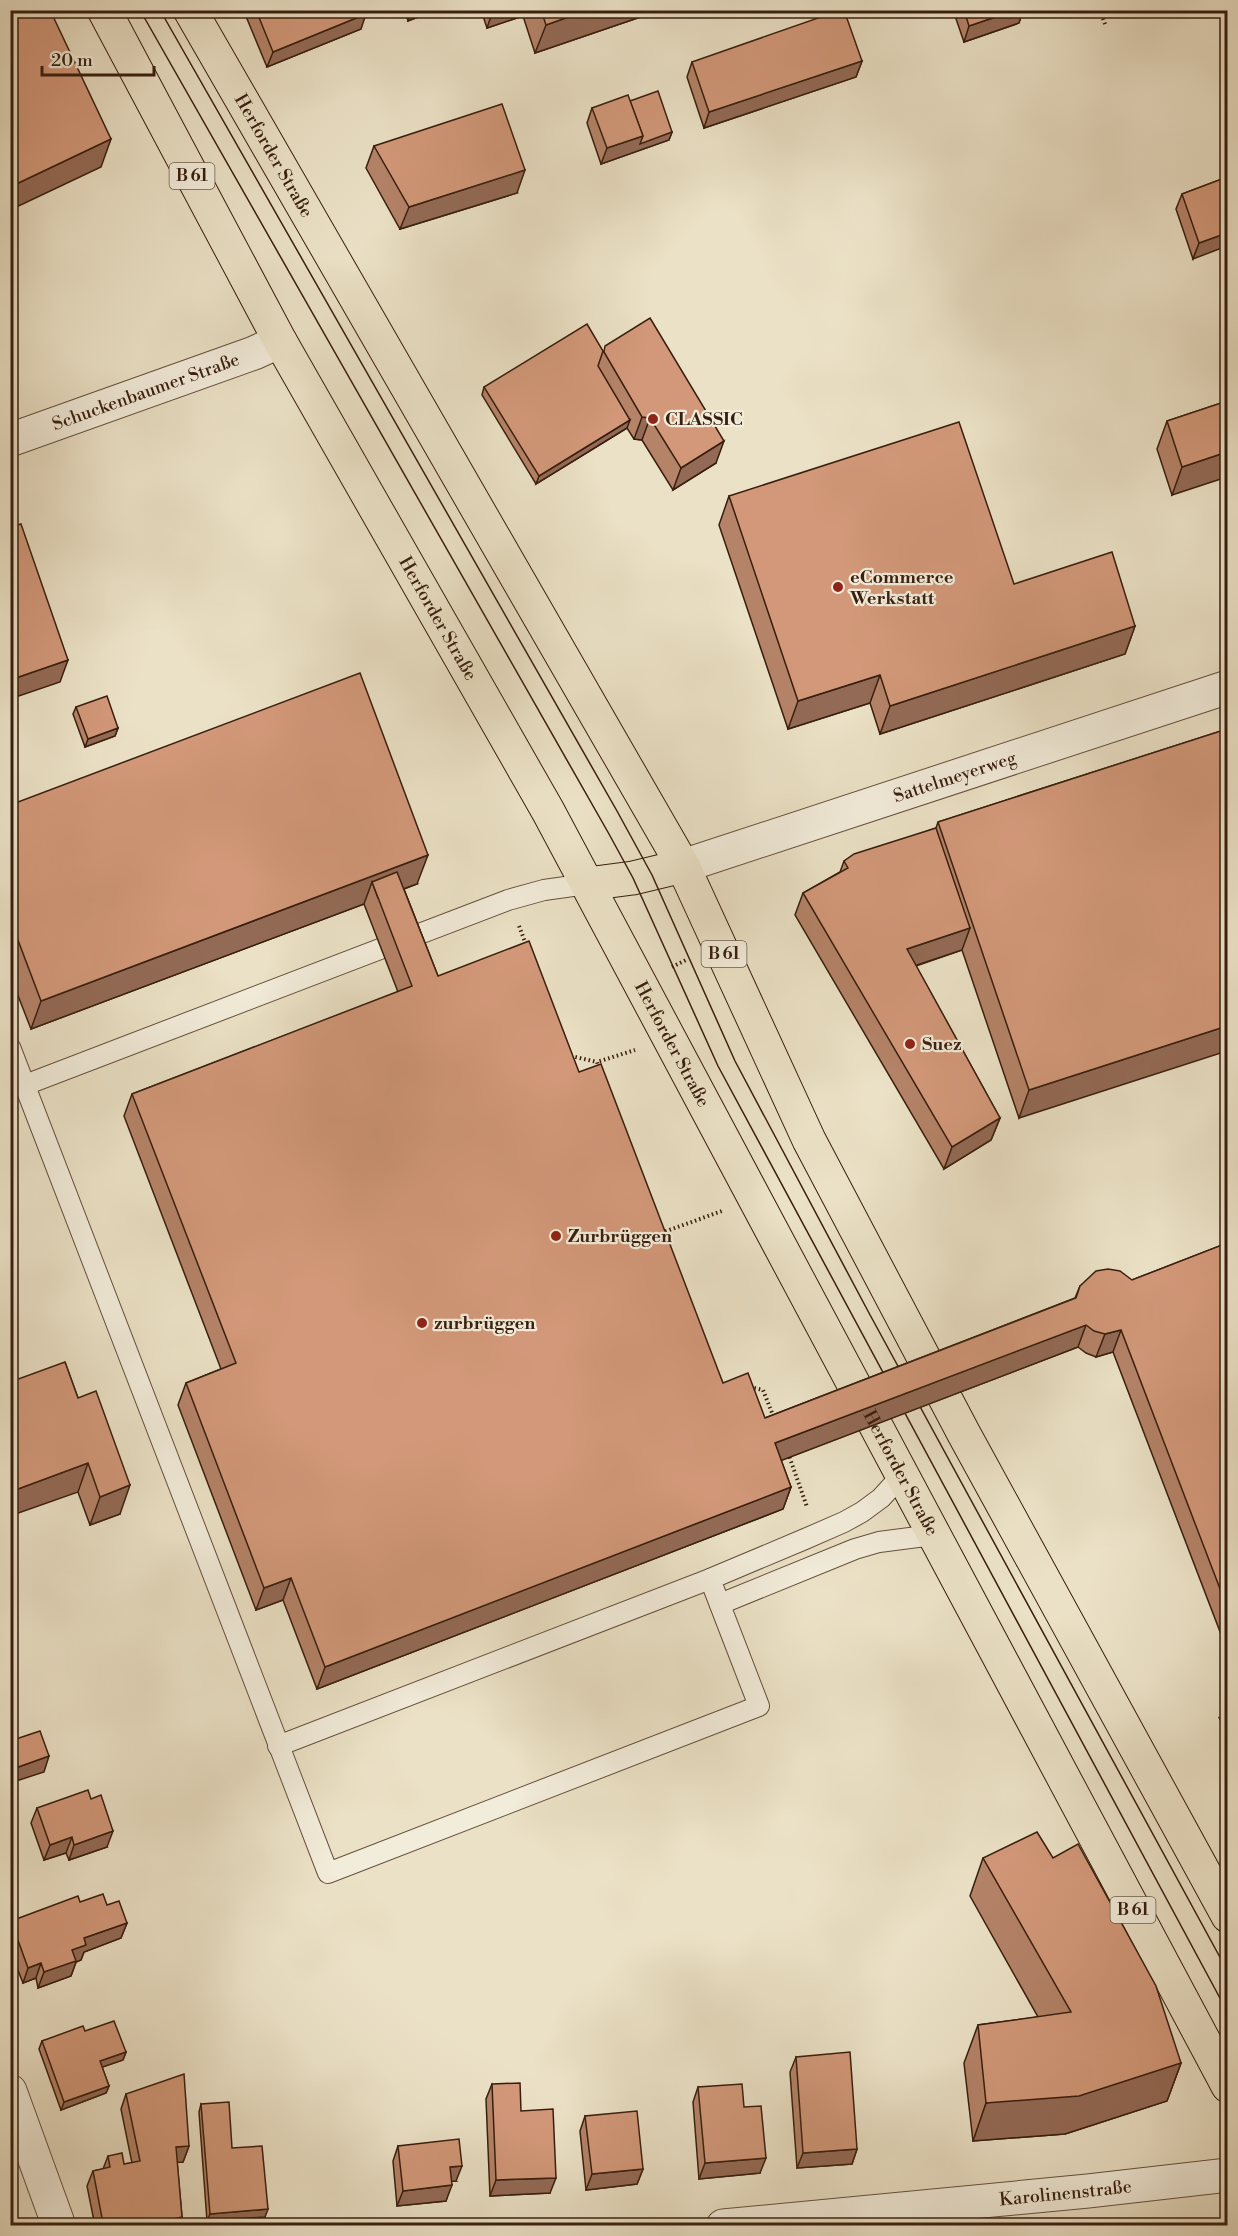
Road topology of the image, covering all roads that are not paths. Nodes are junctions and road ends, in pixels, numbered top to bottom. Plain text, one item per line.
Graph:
1 (104, 10) edge
2 (190, 10) edge
3 (280, 340) junction
4 (10, 440) edge
5 (1227, 687) edge
6 (683, 866) junction
7 (587, 884) junction
8 (10, 1047) edge
9 (25, 1085) junction
10 (902, 1475) junction
11 (933, 1535) junction
12 (710, 1579) junction
13 (720, 1604) junction
14 (278, 1746) junction
15 (1227, 1916) edge
16 (1227, 2086) edge
17 (10, 2091) edge
18 (1227, 2175) edge
19 (59, 2226) edge
20 (723, 2226) edge

1 - 3 main road, Herforder Straße / B 61
2 - 6 main road, Herforder Straße / B 61
3 - 4 street, Schuckenbaumer Straße
3 - 7 main road, Herforder Straße / B 61
5 - 6 street, Sattelmeyerweg
6 - 7 main road
6 - 15 main road, Herforder Straße / B 61
7 - 9 lane
7 - 10 main road, Herforder Straße / B 61
8 - 9 lane
9 - 14 lane
10 - 11 main road, Herforder Straße / B 61
10 - 12 lane
11 - 13 lane
11 - 16 main road, Herforder Straße / B 61
12 - 13 lane
12 - 14 lane
13 - 14 lane
17 - 19 street
18 - 20 street, Karolinenstraße

